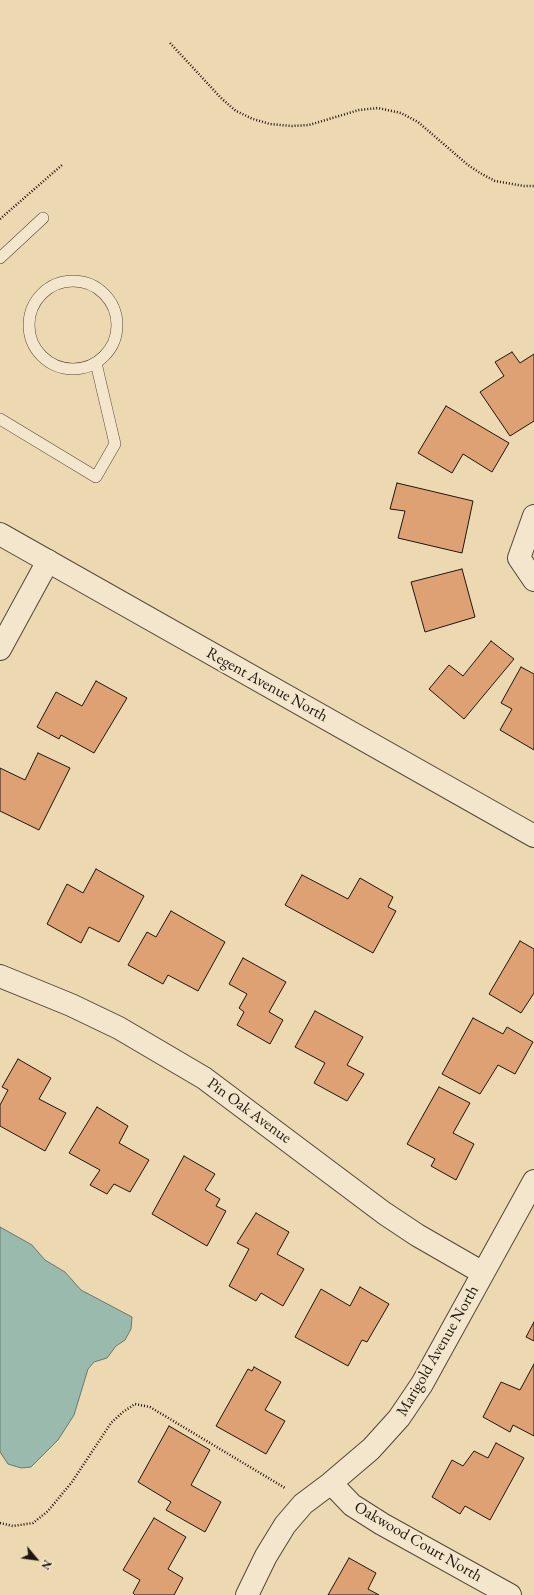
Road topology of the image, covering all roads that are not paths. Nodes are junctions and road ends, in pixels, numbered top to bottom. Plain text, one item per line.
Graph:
1 (43, 218) dead end
2 (0, 258) edge
3 (96, 363) junction
4 (0, 419) edge
5 (534, 516) edge
6 (0, 534) edge
7 (48, 561) junction
8 (534, 580) edge
9 (0, 649) edge
10 (534, 836) edge
11 (0, 976) edge
12 (534, 1181) edge
13 (483, 1273) junction
14 (331, 1483) junction
15 (247, 1595) edge
16 (510, 1595) edge

1 - 2 lane
3 - 3 lane
3 - 4 lane
5 - 8 street
6 - 7 street, Regent Avenue North
7 - 9 street
7 - 10 street, Regent Avenue North
11 - 13 street, Pin Oak Avenue
12 - 13 street, Marigold Avenue North
13 - 14 street, Marigold Avenue North
14 - 15 street, Marigold Avenue North
14 - 16 street, Oakwood Court North

